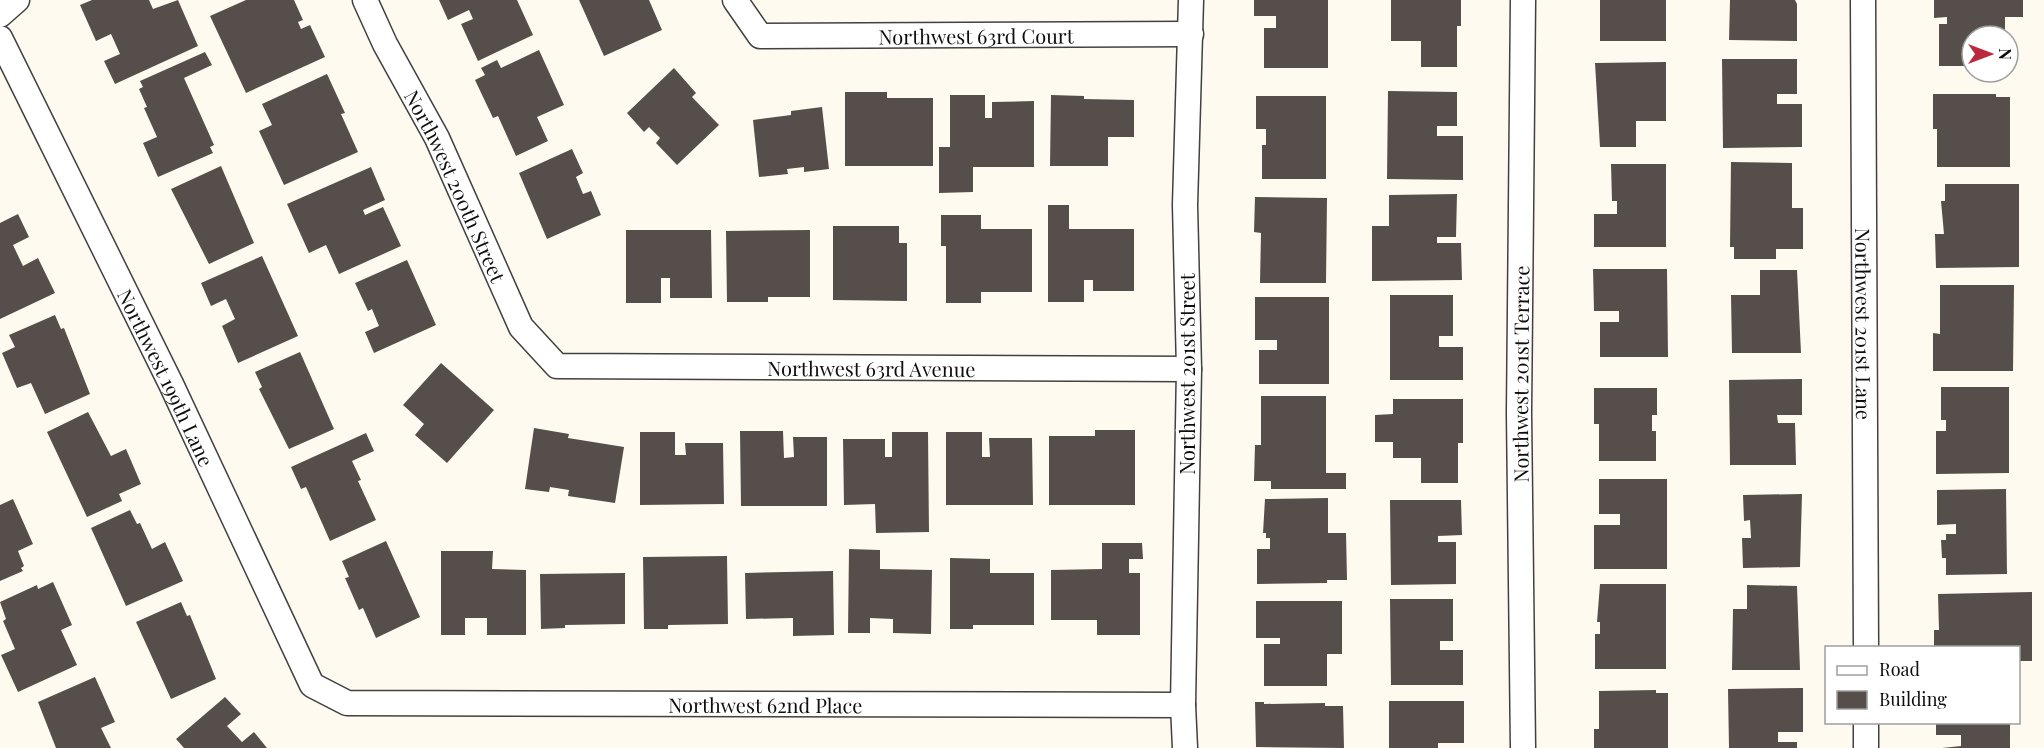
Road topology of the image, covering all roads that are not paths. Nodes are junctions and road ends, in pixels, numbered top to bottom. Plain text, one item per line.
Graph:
1 (17, 0) edge
2 (365, 0) edge
3 (735, 0) edge
4 (1191, 0) edge
5 (1523, 0) edge
6 (1863, 0) edge
7 (0, 15) edge
8 (1191, 34) junction
9 (0, 38) edge
10 (557, 366) joint
11 (1188, 369) junction
12 (1866, 646) edge
13 (346, 703) joint
14 (1183, 705) junction
15 (1866, 724) edge
16 (1185, 748) edge
17 (1523, 748) edge
18 (1866, 748) edge

1 - 7 street
2 - 10 street, Northwest 200th Street
3 - 8 street, Northwest 63rd Court
4 - 8 street, Northwest 201st Street
5 - 17 street, Northwest 201st Terrace
6 - 12 street, Northwest 201st Lane
8 - 11 street, Northwest 201st Street
9 - 13 street, Northwest 199th Lane
10 - 11 street, Northwest 63rd Avenue
11 - 14 street, Northwest 201st Street
13 - 14 street, Northwest 62nd Place
14 - 16 street, Northwest 201st Street
15 - 18 street

